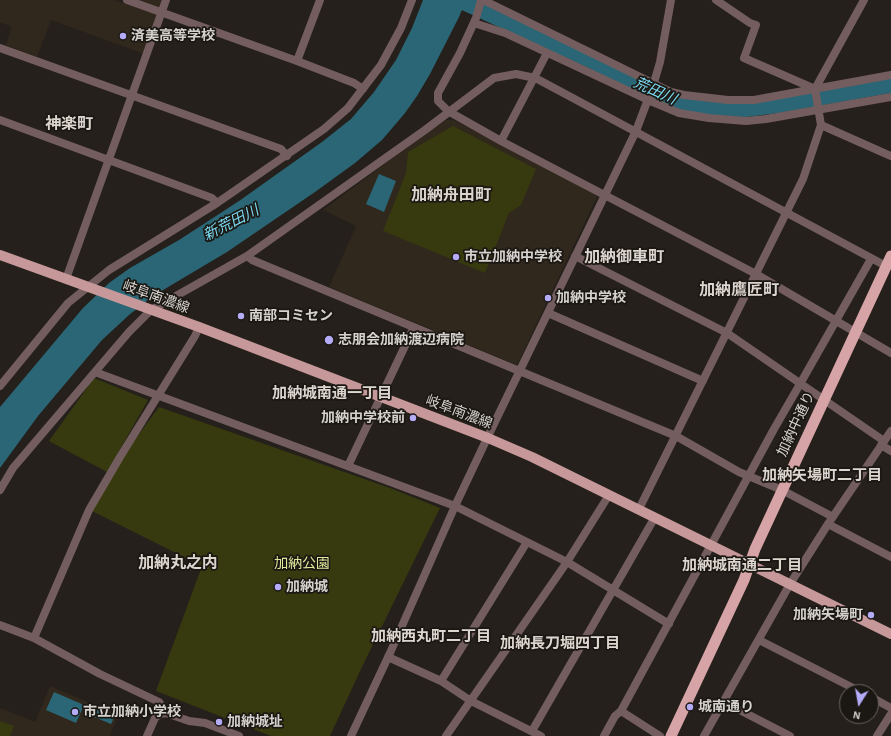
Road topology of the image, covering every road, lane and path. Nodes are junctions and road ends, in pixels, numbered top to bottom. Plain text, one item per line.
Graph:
1 (128, 0) edge
2 (166, 0) edge
3 (320, 0) edge
4 (412, 0) edge
5 (482, 0) edge
6 (672, 0) edge
7 (716, 0) edge
8 (864, 0) edge
9 (161, 12) junction
10 (474, 22) junction
11 (0, 48) edge
12 (547, 53) junction
13 (297, 61) junction
14 (891, 75) edge
15 (535, 78) junction
16 (654, 85) junction
17 (363, 89) junction
18 (816, 91) junction
19 (132, 96) junction
20 (891, 97) edge
21 (649, 98) junction
22 (819, 108) junction
23 (448, 111) junction
24 (0, 120) edge
25 (821, 125) junction
26 (636, 131) junction
27 (501, 141) junction
28 (287, 156) junction
29 (891, 156) edge
30 (108, 160) junction
31 (605, 195) junction
32 (217, 203) junction
33 (787, 213) junction
34 (0, 255) edge
35 (247, 256) junction
36 (575, 256) junction
37 (891, 256) edge
38 (871, 259) junction
39 (887, 270) edge
40 (756, 274) junction
41 (66, 279) junction
42 (88, 287) junction
43 (151, 310) junction
44 (548, 313) junction
45 (836, 320) junction
46 (199, 327) junction
47 (414, 327) junction
48 (856, 332) junction
49 (727, 333) junction
50 (891, 353) edge
51 (519, 371) junction
52 (95, 372) junction
53 (703, 382) junction
54 (800, 384) junction
55 (0, 386) edge
56 (159, 395) junction
57 (381, 397) junction
58 (824, 399) junction
59 (891, 432) edge
60 (676, 436) junction
61 (488, 438) junction
62 (882, 443) junction
63 (891, 451) edge
64 (348, 466) junction
65 (748, 476) junction
66 (0, 490) edge
67 (782, 490) junction
68 (609, 495) junction
69 (456, 506) junction
70 (639, 509) junction
71 (833, 516) junction
72 (655, 517) junction
73 (828, 524) junction
74 (527, 542) junction
75 (710, 545) junction
76 (891, 557) edge
77 (567, 562) junction
78 (750, 565) junction
79 (790, 584) junction
80 (613, 590) junction
81 (669, 624) junction
82 (0, 625) edge
83 (891, 634) edge
84 (34, 638) junction
85 (759, 640) junction
86 (388, 657) junction
87 (441, 681) junction
88 (845, 684) edge
89 (471, 701) junction
90 (879, 701) edge
91 (724, 702) junction
92 (891, 708) edge
93 (621, 711) junction
94 (166, 713) junction
95 (891, 714) edge
96 (532, 731) junction
97 (147, 736) edge
98 (239, 736) edge
99 (351, 736) edge
100 (446, 736) edge
101 (541, 736) edge
102 (604, 736) edge
103 (660, 736) edge
104 (671, 736) edge
105 (704, 736) edge
106 (790, 736) edge
107 (877, 736) edge

1 - 9 street
2 - 9 street
3 - 13 street
4 - 17 street
5 - 10 street
5 - 16 street
6 - 16 street
7 - 18 street
8 - 18 street
9 - 13 street
9 - 19 street
10 - 12 street
10 - 23 street
11 - 19 street
12 - 15 street
12 - 21 street
13 - 17 street
14 - 18 street
15 - 23 street
15 - 26 street
15 - 27 street
16 - 18 street
16 - 21 street
17 - 28 street
18 - 22 street
19 - 28 street
19 - 30 street
20 - 22 street
21 - 22 street
21 - 26 street
22 - 25 street
23 - 27 street
23 - 35 street
24 - 30 street
25 - 29 street
25 - 33 street
26 - 31 street
26 - 33 street
27 - 31 street
28 - 32 street
30 - 32 street
30 - 41 street
31 - 36 street
31 - 40 street
32 - 42 street
33 - 38 street
33 - 40 street
34 - 41 main road, 岐阜南濃線
35 - 43 street
35 - 47 street
36 - 44 street
36 - 49 street
37 - 39 highway, 加納中通り
38 - 39 street
38 - 45 street
39 - 48 highway, 加納中通り
40 - 45 street
40 - 49 street
41 - 42 main road, 岐阜南濃線
42 - 43 main road, 岐阜南濃線
42 - 55 street
43 - 46 main road, 岐阜南濃線
43 - 52 street
44 - 51 street
44 - 53 street
45 - 48 street
45 - 54 street
46 - 56 street
46 - 57 main road, 岐阜南濃線
47 - 51 street
47 - 57 street
48 - 50 street
48 - 58 highway, 加納中通り
49 - 53 street
49 - 54 street
51 - 60 street
51 - 61 street
52 - 56 street
52 - 66 street
53 - 60 street
54 - 58 street
54 - 65 street
56 - 64 street
56 - 84 street
57 - 61 main road, 岐阜南濃線
57 - 64 street
58 - 62 street
58 - 67 highway, 加納中通り
59 - 62 street
60 - 65 street
60 - 70 street
61 - 68 main road, 岐阜南濃線
61 - 69 street
62 - 63 street
62 - 71 street
64 - 69 street
65 - 67 street
65 - 75 street
67 - 71 street
67 - 78 highway, 加納中通り
68 - 70 main road, 岐阜南濃線
68 - 77 street
69 - 74 street
69 - 86 street
70 - 72 main road, 岐阜南濃線
71 - 73 street
72 - 75 main road, 岐阜南濃線
72 - 80 street
73 - 76 street
73 - 79 street
74 - 77 street
74 - 87 street
75 - 78 main road, 岐阜南濃線
75 - 81 street
77 - 80 street
77 - 89 street
78 - 79 main road, 岐阜南濃線
78 - 104 highway, 加納中通り
79 - 83 main road, 岐阜南濃線
79 - 85 street
80 - 81 street
80 - 96 street
81 - 93 street
82 - 84 street
84 - 94 street
85 - 88 street
85 - 91 street
86 - 87 street
86 - 99 street
87 - 89 street
89 - 96 street
89 - 100 street
90 - 92 street
91 - 105 street
91 - 106 street
93 - 102 street
93 - 103 street
94 - 97 street
94 - 98 street
95 - 107 street
96 - 101 street

